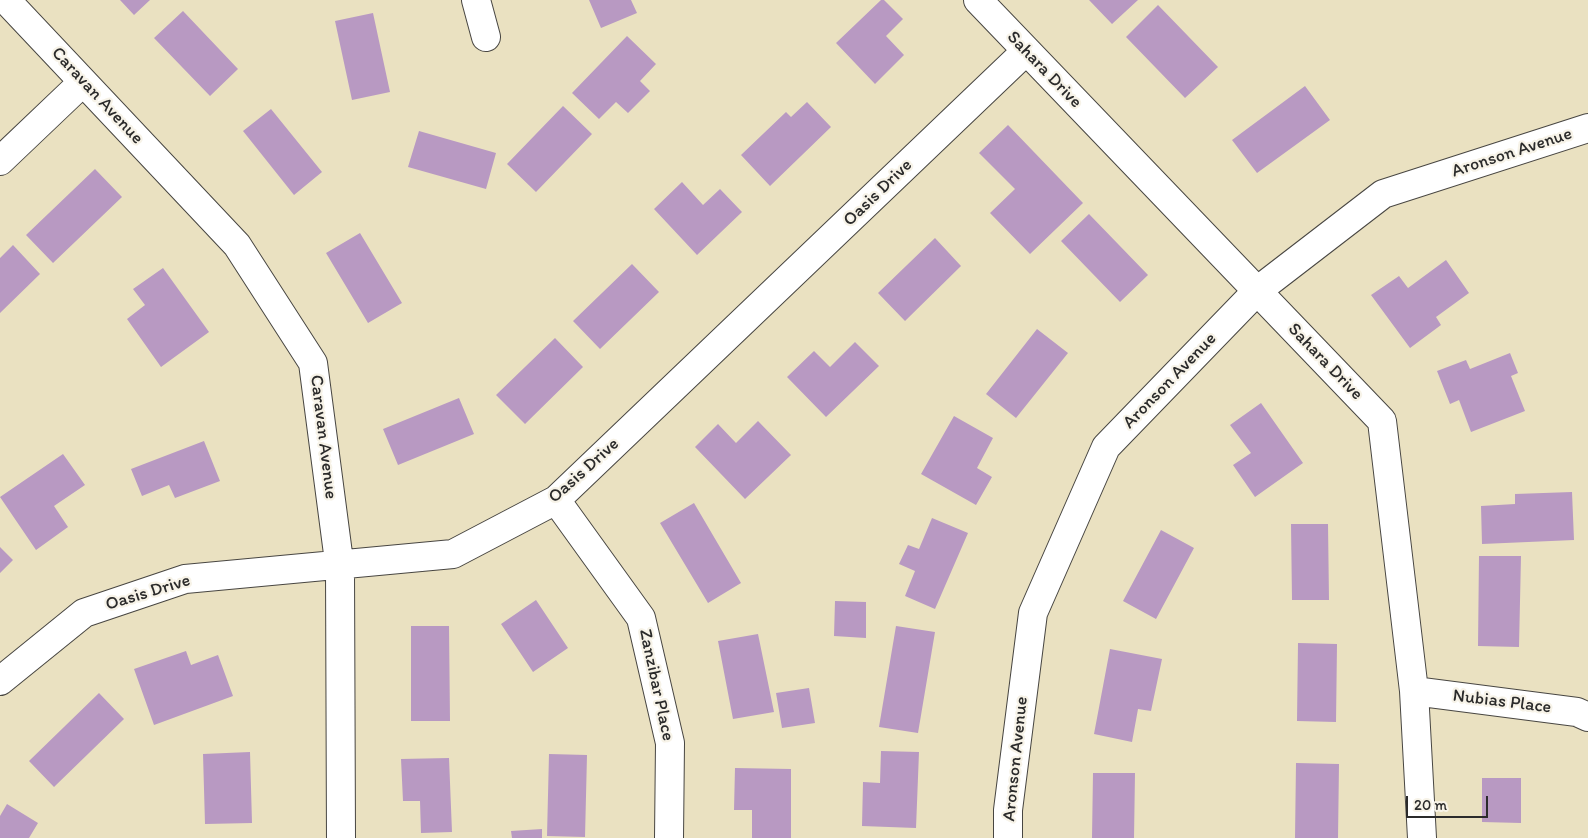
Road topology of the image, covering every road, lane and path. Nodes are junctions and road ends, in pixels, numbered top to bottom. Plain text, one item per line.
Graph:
1 (6, 0) edge
2 (476, 0) edge
3 (978, 0) edge
4 (486, 37) dead end
5 (1026, 51) junction
6 (83, 82) junction
7 (1588, 128) edge
8 (0, 161) edge
9 (1257, 291) junction
10 (556, 500) junction
11 (339, 564) junction
12 (0, 681) edge
13 (1414, 691) junction
14 (1588, 717) edge
15 (341, 838) edge
16 (669, 838) edge
17 (1008, 838) edge
18 (1422, 838) edge

1 - 6 street, Caravan Avenue
2 - 4 street
3 - 5 street, Sahara Drive
5 - 9 street, Sahara Drive
5 - 10 street, Oasis Drive
6 - 8 street
6 - 11 street, Caravan Avenue
7 - 9 street, Aronson Avenue
9 - 13 street, Sahara Drive
9 - 17 street, Aronson Avenue
10 - 11 street, Oasis Drive
10 - 16 street, Zanzibar Place
11 - 12 street, Oasis Drive
11 - 15 street, Caravan Avenue
13 - 14 street, Nubias Place
13 - 18 street, Sahara Drive

